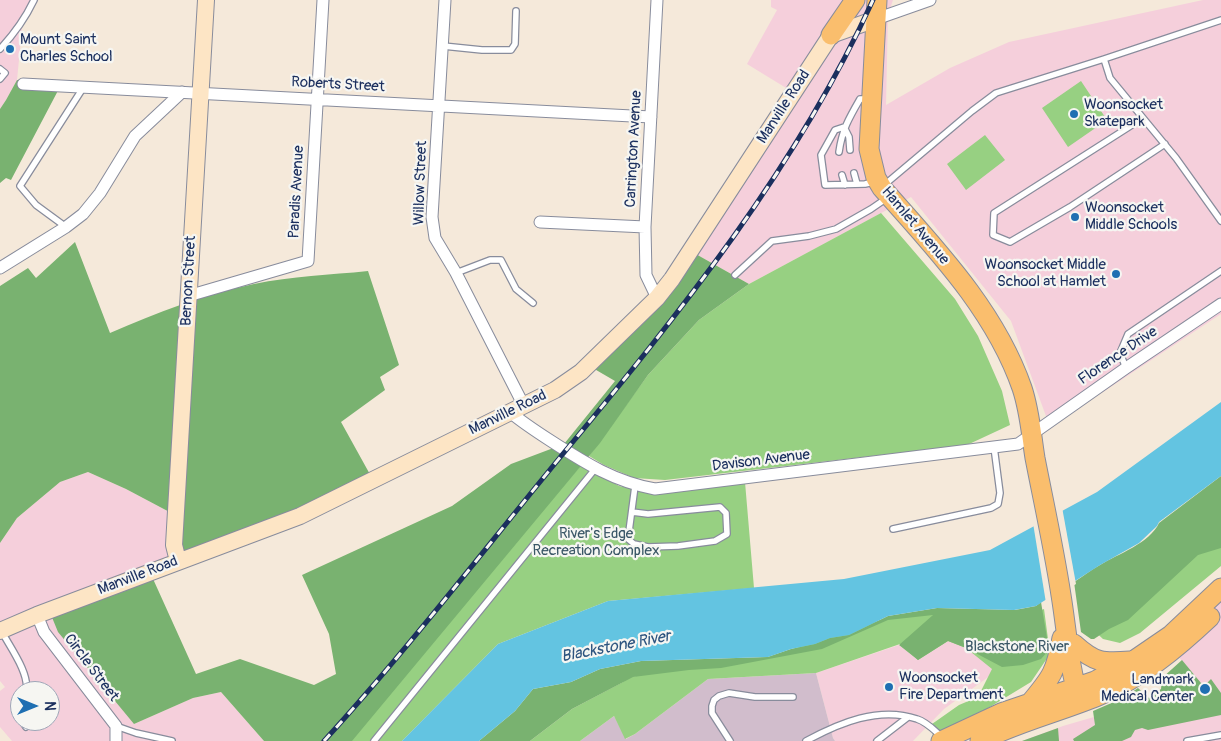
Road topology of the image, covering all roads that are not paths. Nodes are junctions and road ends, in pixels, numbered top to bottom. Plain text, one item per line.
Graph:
1 (34, 0) edge
2 (206, 0) edge
3 (323, 0) edge
4 (446, 0) edge
5 (657, 0) edge
6 (855, 0) edge
7 (878, 0) edge
8 (930, 0) edge
9 (516, 11) dead end
10 (876, 19) junction
11 (1221, 20) edge
12 (831, 35) junction
13 (443, 46) junction
14 (0, 49) edge
15 (1104, 59) junction
16 (0, 70) edge
17 (0, 79) edge
18 (23, 84) dead end
19 (83, 88) junction
20 (182, 92) junction
21 (199, 92) junction
22 (318, 99) junction
23 (872, 99) junction
24 (440, 105) junction
25 (651, 117) junction
26 (1143, 118) junction
27 (844, 127) junction
28 (1164, 144) junction
29 (850, 150) dead end
30 (839, 152) dead end
31 (854, 173) dead end
32 (842, 175) dead end
33 (857, 184) junction
34 (846, 185) junction
35 (883, 188) junction
36 (1221, 221) edge
37 (540, 222) dead end
38 (66, 227) junction
39 (645, 227) junction
40 (0, 268) edge
41 (1221, 271) edge
42 (456, 273) junction
43 (735, 274) dead end
44 (188, 296) junction
45 (657, 298) junction
46 (533, 303) dead end
47 (1221, 304) edge
48 (1126, 368) junction
49 (517, 409) junction
50 (1032, 432) junction
51 (994, 447) junction
52 (595, 469) junction
53 (635, 486) junction
54 (632, 512) junction
55 (893, 529) dead end
56 (178, 561) junction
57 (1221, 588) edge
58 (1221, 606) edge
59 (37, 615) junction
60 (1064, 622) junction
61 (1, 631) edge
62 (1074, 644) junction
63 (1133, 661) junction
64 (25, 681) edge
65 (1082, 694) junction
66 (793, 697) dead end
67 (1030, 702) junction
68 (908, 717) junction
69 (116, 726) junction
70 (1221, 735) edge
71 (943, 740) edge
72 (116, 741) edge
73 (172, 741) edge
74 (374, 741) edge
75 (730, 741) edge
76 (806, 741) edge
77 (877, 741) edge
78 (980, 741) edge
79 (1187, 741) edge

1 - 14 lane
2 - 21 main road, Bernon Street
3 - 22 street, Paradis Avenue
4 - 13 street, Willow Street
5 - 25 street, Carrington Avenue
6 - 12 main road
7 - 10 main road, Hamlet Avenue
8 - 10 street
9 - 13 lane
10 - 12 main road
10 - 23 main road, Hamlet Avenue
11 - 15 lane
12 - 45 main road, Manville Road
13 - 24 street, Willow Street
15 - 26 lane
15 - 35 lane
16 - 17 lane
18 - 19 street, Roberts Street
19 - 20 street, Roberts Street
19 - 38 lane
20 - 21 street, Roberts Street
20 - 38 street
21 - 22 street, Roberts Street
21 - 44 main road, Bernon Street
22 - 24 street, Roberts Street
22 - 44 street, Paradis Avenue
23 - 27 lane
23 - 35 main road, Hamlet Avenue
24 - 25 street, Roberts Street
24 - 42 street, Willow Street
25 - 39 street, Carrington Avenue
26 - 28 lane
26 - 28 lane
27 - 29 lane
27 - 30 lane
27 - 34 lane
28 - 36 lane
31 - 33 lane
32 - 34 lane
33 - 34 lane
33 - 35 lane
35 - 43 lane
35 - 50 main road, Hamlet Avenue
37 - 39 street
38 - 40 street
39 - 45 street, Carrington Avenue
41 - 48 lane
42 - 46 lane
42 - 49 street, Willow Street
44 - 56 main road, Bernon Street
45 - 49 main road, Manville Road
47 - 48 street, Florence Drive
48 - 50 street, Florence Drive
49 - 52 street, Davison Avenue
49 - 56 main road, Manville Road
50 - 51 street, Davison Avenue
50 - 60 main road, Hamlet Avenue
51 - 53 street, Davison Avenue
51 - 55 lane
52 - 53 street, Davison Avenue
52 - 74 lane
53 - 54 lane
54 - 54 lane
56 - 59 main road, Manville Road
57 - 63 main road
58 - 65 main road
59 - 61 main road, Manville Road
59 - 69 street, Circle Street
60 - 62 main road
60 - 65 main road
60 - 67 main road
61 - 64 lane
62 - 63 main road
62 - 65 main road
63 - 65 main road
65 - 67 main road
65 - 78 main road
66 - 75 lane
67 - 71 main road
68 - 71 lane
68 - 76 lane
68 - 77 lane
69 - 72 street, Circle Street
69 - 73 lane
70 - 79 lane

